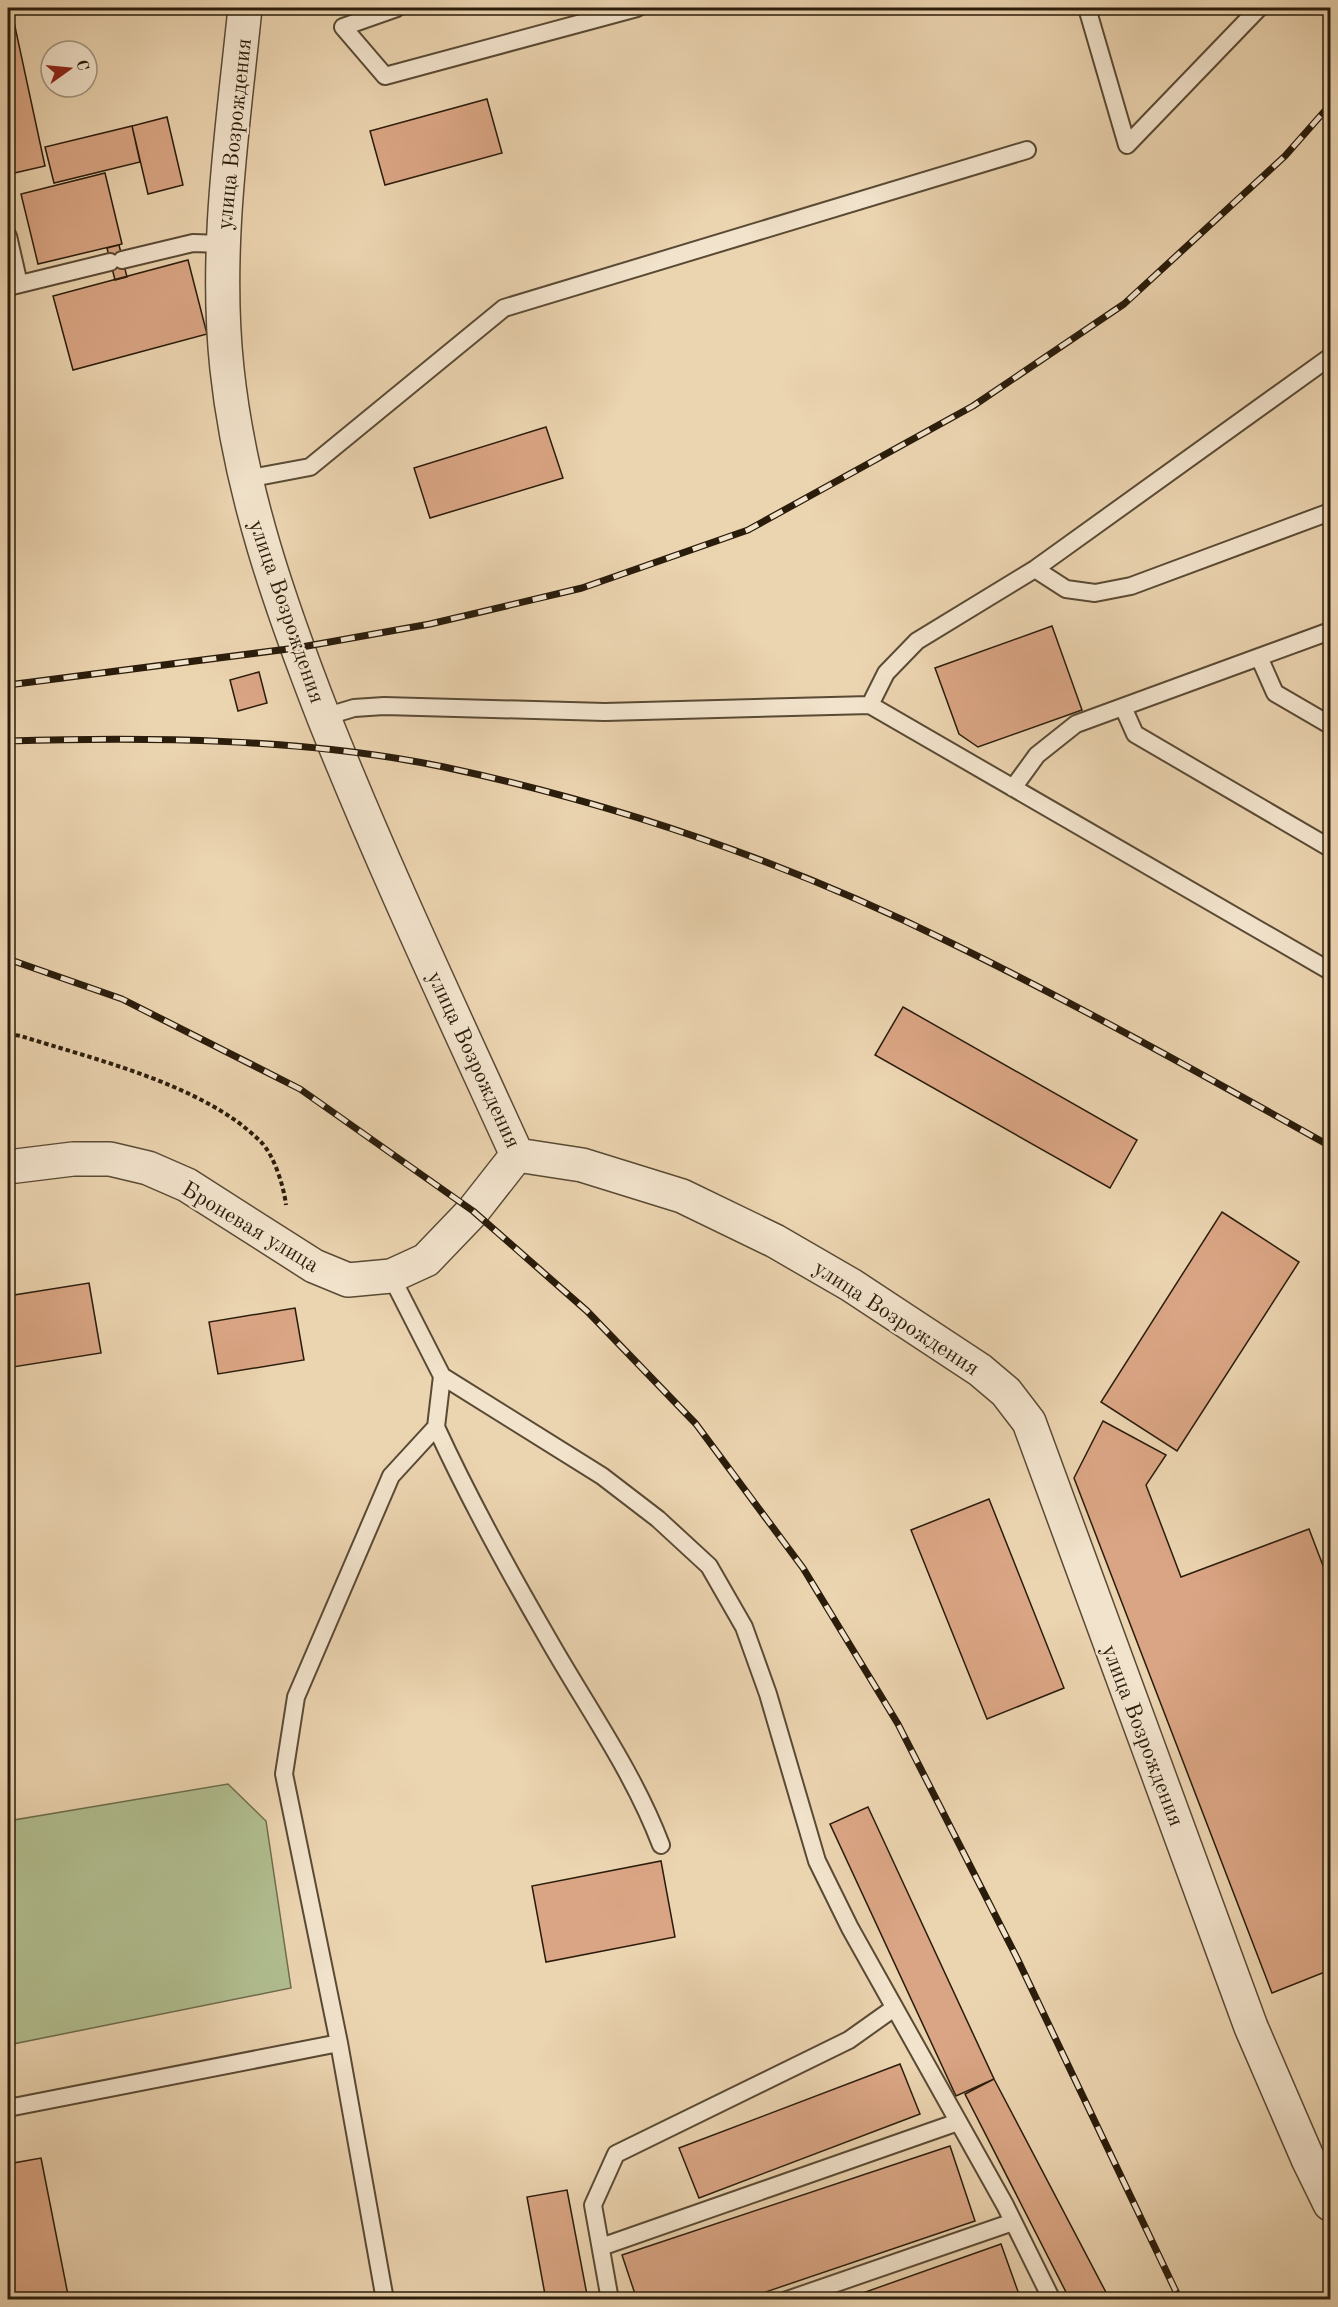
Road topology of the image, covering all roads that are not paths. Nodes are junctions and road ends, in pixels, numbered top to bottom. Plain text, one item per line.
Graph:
1 (245, 8) edge
2 (397, 8) edge
3 (637, 8) edge
4 (1087, 8) edge
5 (1259, 8) edge
6 (1027, 150) dead end
7 (8, 236) edge
8 (222, 244) junction
9 (13, 286) edge
10 (1330, 357) edge
11 (246, 479) junction
12 (1330, 512) edge
13 (1035, 568) junction
14 (1330, 631) edge
15 (1259, 657) junction
16 (870, 705) junction
17 (1123, 707) junction
18 (324, 717) junction
19 (1330, 725) edge
20 (1013, 788) junction
21 (1330, 848) edge
22 (1330, 971) edge
23 (518, 1155) junction
24 (8, 1167) edge
25 (391, 1276) junction
26 (442, 1376) junction
27 (436, 1427) junction
28 (661, 1845) dead end
29 (894, 2008) junction
30 (339, 2043) junction
31 (8, 2108) edge
32 (958, 2122) junction
33 (1330, 2204) edge
34 (1013, 2222) junction
35 (601, 2247) junction
36 (385, 2300) edge
37 (610, 2300) edge
38 (787, 2300) edge
39 (1052, 2300) edge

1 - 8 street, улица Возрождения
2 - 3 lane
4 - 5 lane
6 - 11 lane
7 - 9 lane
8 - 9 lane
8 - 11 street, улица Возрождения
10 - 13 lane
11 - 18 street, улица Возрождения
12 - 13 lane
13 - 16 lane
14 - 15 lane
15 - 17 lane
15 - 19 lane
16 - 18 lane
16 - 20 lane
17 - 20 lane
17 - 21 lane
18 - 23 street, улица Возрождения
20 - 22 lane
23 - 25 street, Броневая улица
23 - 33 street, улица Возрождения
24 - 25 street, Броневая улица
25 - 26 lane
26 - 27 lane
26 - 29 lane
27 - 28 lane
27 - 30 lane
29 - 32 lane
29 - 35 lane
30 - 31 lane
30 - 36 lane
32 - 34 lane
32 - 35 lane
34 - 38 lane
34 - 39 lane
35 - 37 lane

